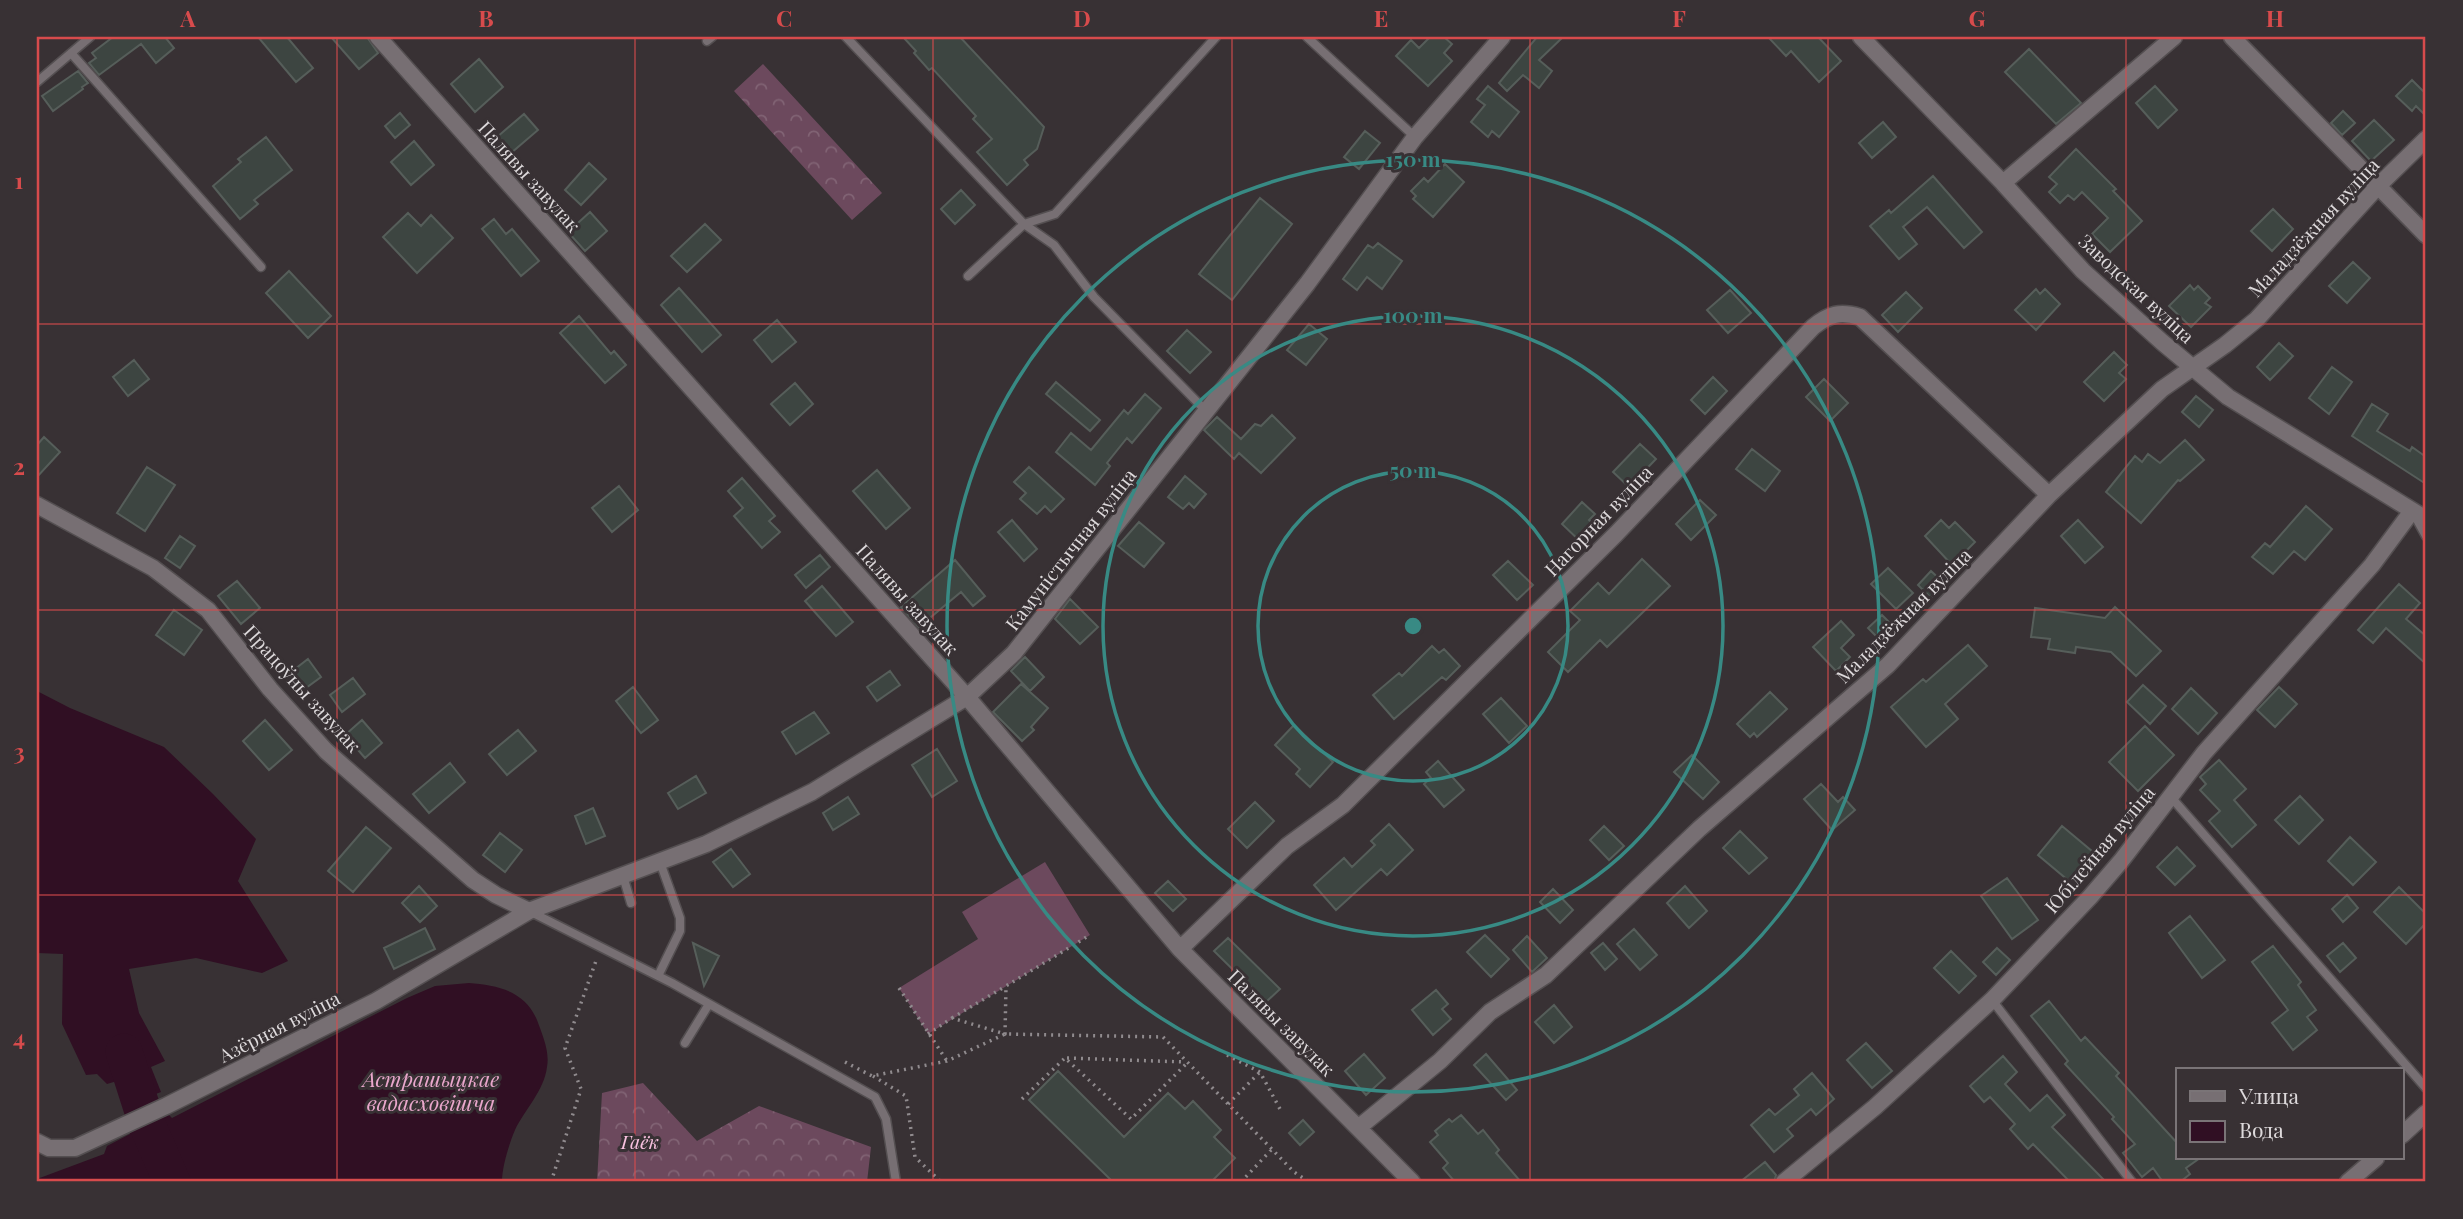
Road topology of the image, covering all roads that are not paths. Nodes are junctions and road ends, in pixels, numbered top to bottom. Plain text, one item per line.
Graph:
1 (90, 37) edge
2 (378, 37) edge
3 (846, 37) edge
4 (1216, 37) edge
5 (1307, 37) edge
6 (1502, 37) edge
7 (1861, 37) edge
8 (2174, 37) edge
9 (2232, 37) edge
10 (71, 53) junction
11 (37, 82) edge
12 (1415, 137) junction
13 (2426, 139) edge
14 (2003, 183) junction
15 (2378, 186) junction
16 (1024, 224) junction
17 (2426, 235) edge
18 (261, 267) dead end
19 (968, 276) dead end
20 (2192, 366) junction
21 (1206, 411) junction
22 (2049, 495) junction
23 (37, 505) edge
24 (2419, 515) edge
25 (2426, 536) edge
26 (968, 697) junction
27 (2170, 796) junction
28 (660, 862) junction
29 (623, 876) junction
30 (631, 903) dead end
31 (529, 911) junction
32 (1180, 950) junction
33 (658, 976) junction
34 (1992, 1000) junction
35 (709, 1004) junction
36 (685, 1043) dead end
37 (2426, 1088) edge
38 (2426, 1113) edge
39 (1358, 1128) junction
40 (2404, 1133) edge
41 (37, 1142) edge
42 (2374, 1160) edge
43 (896, 1182) edge
44 (1412, 1182) edge
45 (1784, 1182) edge
46 (2132, 1182) edge
47 (2348, 1182) edge

1 - 10 lane
2 - 26 street, Палявы завулак
3 - 16 lane
4 - 16 lane
5 - 12 lane
6 - 12 street, Камуністычная вуліца
7 - 14 street, Заводская вуліца
8 - 14 street
9 - 15 street
10 - 11 lane
10 - 18 lane
12 - 21 street, Камуністычная вуліца
13 - 15 street, Маладзёжная вуліца
14 - 20 street, Заводская вуліца
15 - 17 street
15 - 20 street, Маладзёжная вуліца
16 - 19 lane
16 - 21 lane
20 - 22 street, Маладзёжная вуліца
20 - 24 street, Заводская вуліца
21 - 26 street, Камуністычная вуліца
22 - 32 street, Нагорная вуліца
22 - 39 street, Маладзёжная вуліца
23 - 31 street, Працоўны завулак
24 - 25 lane
24 - 27 street, Юбілейная вуліца
26 - 28 street, Камуністычная вуліца
26 - 32 street, Палявы завулак
27 - 34 street, Юбілейная вуліца
27 - 37 lane
28 - 29 street, Камуністычная вуліца
28 - 33 lane
29 - 30 lane
29 - 31 street, Камуністычная вуліца
31 - 33 lane
31 - 41 street, Азёрная вуліца
32 - 39 street, Палявы завулак
33 - 35 lane
34 - 45 street, Юбілейная вуліца
34 - 46 lane
35 - 36 lane
35 - 43 lane
38 - 40 street
39 - 44 street, Палявы завулак
42 - 47 street

